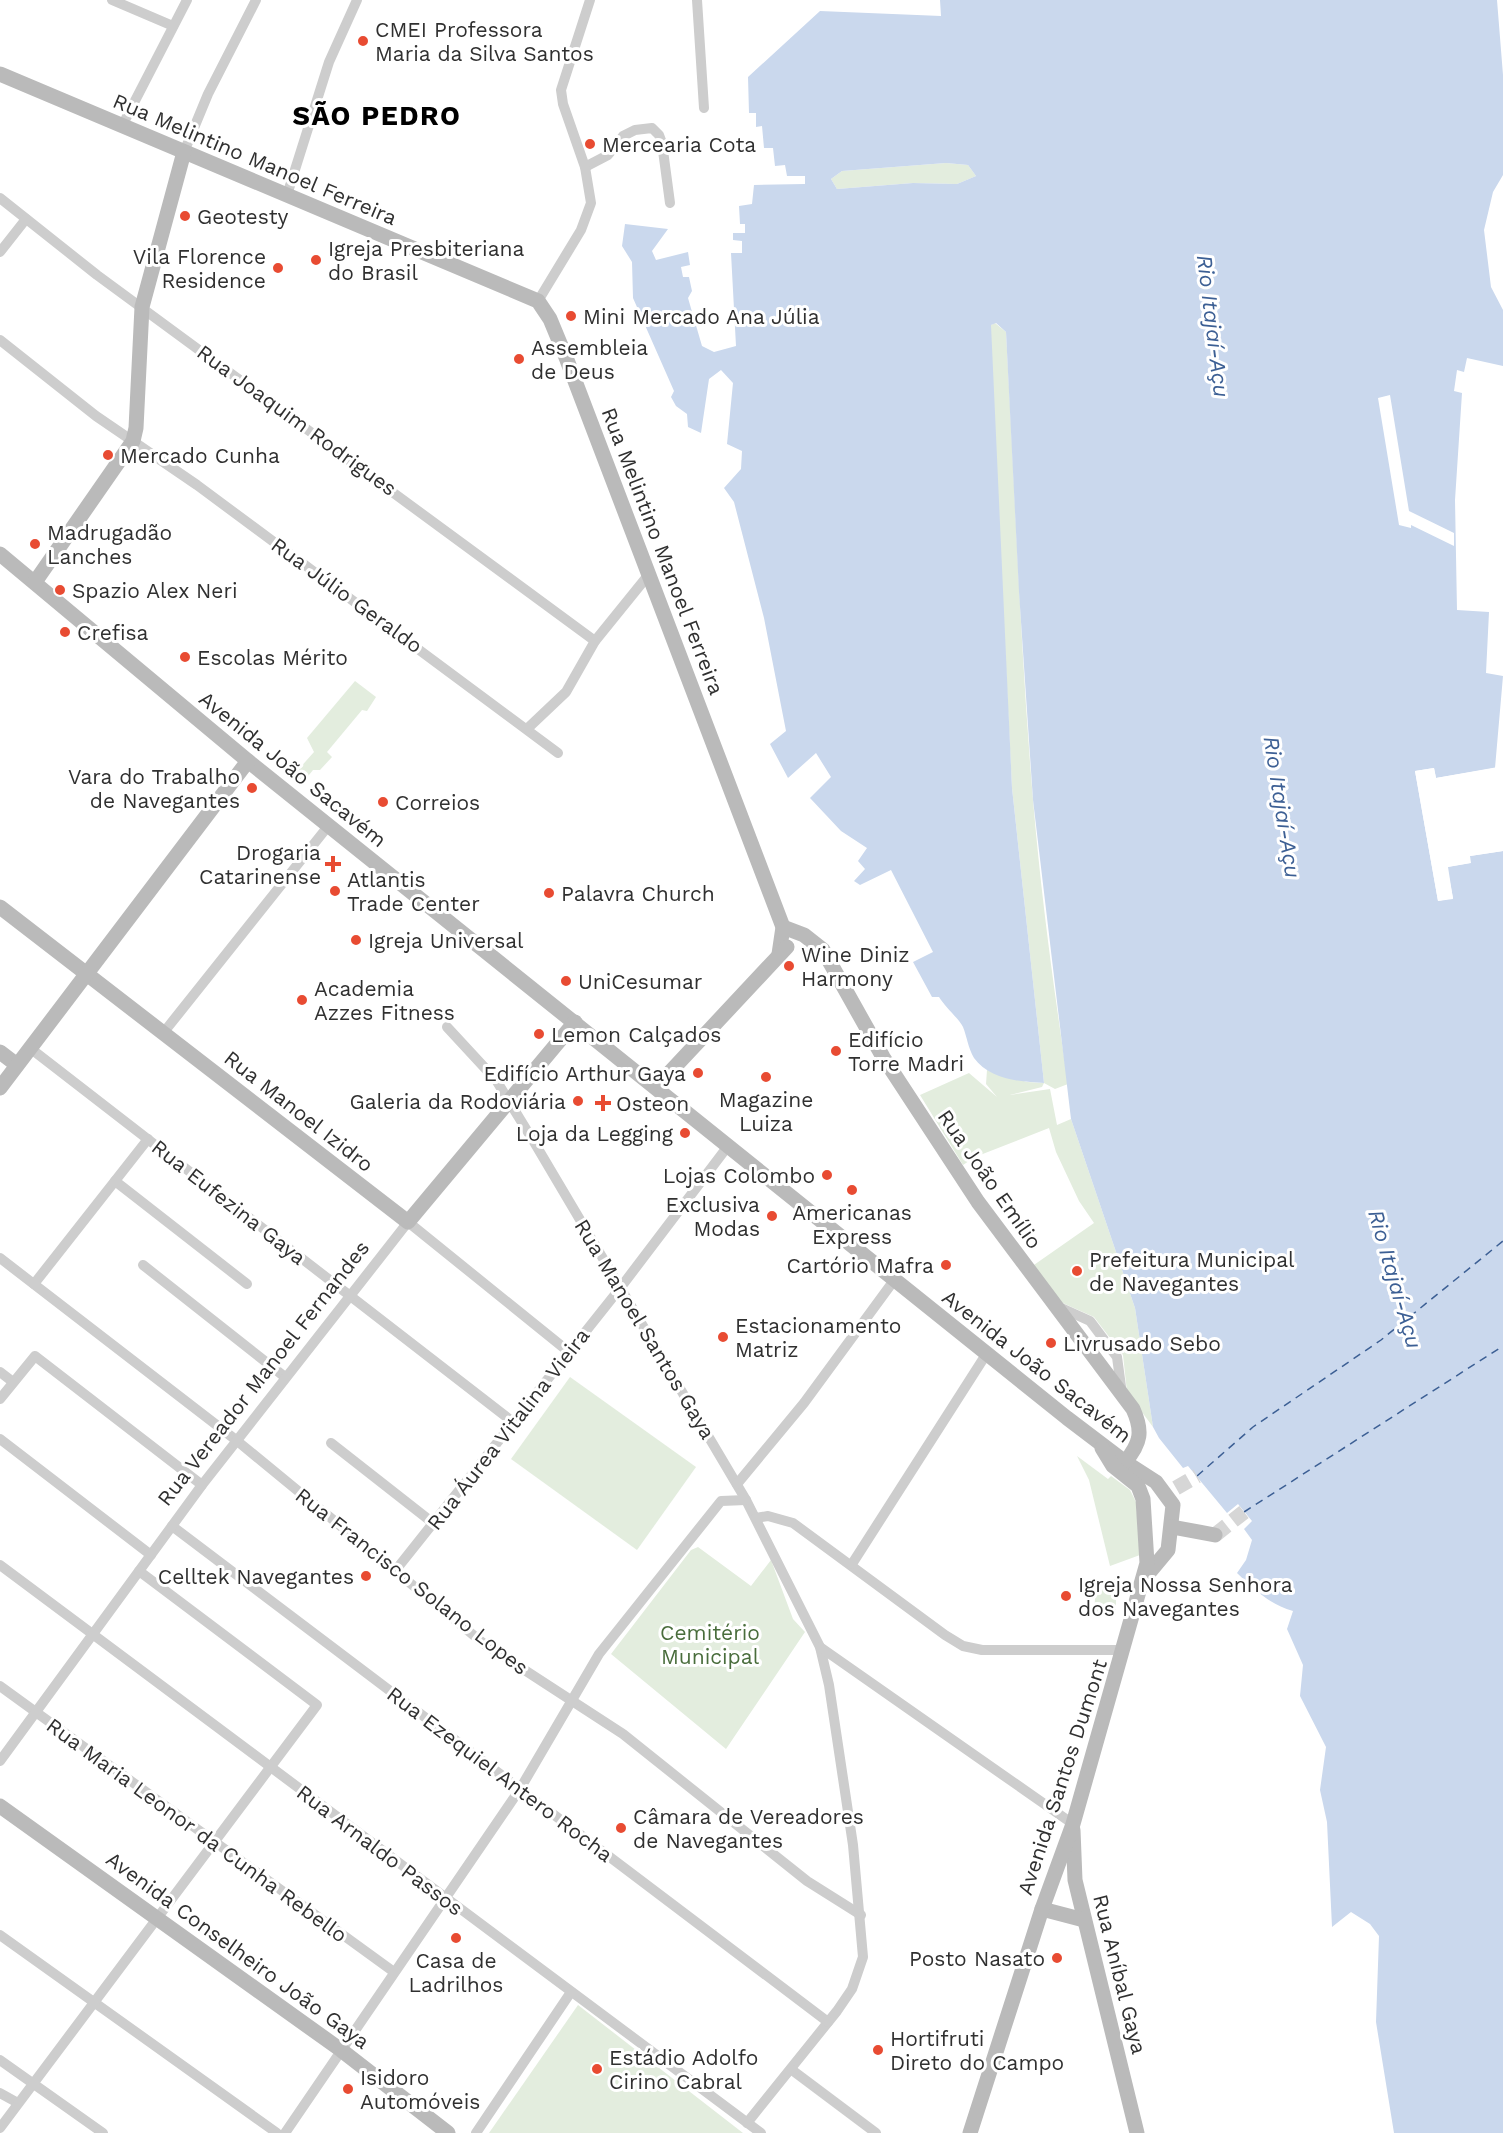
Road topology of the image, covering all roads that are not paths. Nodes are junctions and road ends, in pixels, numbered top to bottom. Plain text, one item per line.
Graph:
1 (112, 0) edge
2 (187, 0) edge
3 (256, 0) edge
4 (357, 0) edge
5 (590, 0) edge
6 (697, 0) edge
7 (173, 26) junction
8 (0, 74) edge
9 (704, 108) dead end
10 (123, 126) junction
11 (184, 152) junction
12 (585, 167) junction
13 (287, 195) junction
14 (0, 198) edge
15 (670, 203) dead end
16 (26, 219) junction
17 (0, 252) edge
18 (538, 301) junction
19 (142, 307) junction
20 (0, 340) edge
21 (133, 441) junction
22 (0, 554) edge
23 (650, 573) junction
24 (35, 582) junction
25 (595, 641) junction
26 (528, 729) junction
27 (558, 753) dead end
28 (248, 760) junction
29 (329, 825) junction
30 (0, 907) edge
31 (783, 927) junction
32 (804, 935) junction
33 (779, 954) junction
34 (87, 972) junction
35 (575, 1022) junction
36 (447, 1027) dead end
37 (164, 1032) junction
38 (30, 1048) junction
39 (0, 1052) edge
40 (17, 1065) junction
41 (656, 1087) junction
42 (0, 1088) edge
43 (509, 1101) junction
44 (148, 1139) junction
45 (728, 1146) junction
46 (115, 1181) junction
47 (408, 1222) junction
48 (0, 1258) edge
49 (143, 1265) dead end
50 (895, 1279) junction
51 (34, 1284) junction
52 (247, 1284) dead end
53 (621, 1287) junction
54 (349, 1294) junction
55 (569, 1352) junction
56 (987, 1353) junction
57 (0, 1372) edge
58 (285, 1377) junction
59 (13, 1382) junction
60 (0, 1399) edge
61 (513, 1422) junction
62 (0, 1439) edge
63 (236, 1440) junction
64 (1099, 1442) junction
65 (331, 1443) dead end
66 (1125, 1462) junction
67 (736, 1484) junction
68 (202, 1485) junction
69 (746, 1500) junction
70 (756, 1518) junction
71 (434, 1523) junction
72 (172, 1526) junction
73 (1173, 1527) junction
74 (1215, 1535) dead end
75 (151, 1555) junction
76 (852, 1564) junction
77 (0, 1565) edge
78 (139, 1571) junction
79 (395, 1571) junction
80 (1143, 1580) junction
81 (92, 1635) junction
82 (820, 1647) junction
83 (1123, 1650) junction
84 (0, 1686) edge
85 (571, 1701) junction
86 (35, 1713) junction
87 (0, 1761) edge
88 (270, 1768) junction
89 (520, 1789) junction
90 (0, 1806) edge
91 (1073, 1824) junction
92 (214, 1842) junction
93 (445, 1898) junction
94 (1042, 1909) junction
95 (861, 1914) junction
96 (157, 1918) junction
97 (1084, 1920) junction
98 (0, 1935) edge
99 (394, 1972) junction
100 (571, 1992) junction
101 (94, 2002) junction
102 (828, 2022) junction
103 (342, 2050) junction
104 (0, 2060) edge
105 (792, 2070) junction
106 (33, 2084) junction
107 (0, 2093) edge
108 (18, 2103) junction
109 (747, 2123) junction
110 (0, 2128) edge
111 (103, 2133) edge
112 (277, 2133) edge
113 (285, 2133) edge
114 (448, 2133) edge
115 (476, 2133) edge
116 (761, 2133) edge
117 (876, 2133) edge
118 (970, 2133) edge
119 (1137, 2133) edge

1 - 7 street
2 - 7 street
3 - 11 street
4 - 13 street
5 - 12 street
6 - 9 street
7 - 10 street
8 - 10 main road, Rua Melintino Manoel Ferreira
10 - 11 main road, Rua Melintino Manoel Ferreira
11 - 13 main road, Rua Melintino Manoel Ferreira
11 - 19 main road
12 - 15 street
12 - 18 street
13 - 18 main road, Rua Melintino Manoel Ferreira
14 - 16 street, Rua Joaquim Rodrigues
16 - 17 street
16 - 19 street, Rua Joaquim Rodrigues
18 - 23 main road, Rua Melintino Manoel Ferreira
19 - 21 main road
19 - 25 street, Rua Joaquim Rodrigues
20 - 21 street, Rua Júlio Geraldo
21 - 24 main road
21 - 26 street, Rua Júlio Geraldo
22 - 24 main road, Avenida João Sacavém
23 - 25 street
23 - 31 main road, Rua Melintino Manoel Ferreira
24 - 28 main road, Avenida João Sacavém
25 - 26 street
26 - 27 street, Rua Júlio Geraldo
28 - 29 main road, Avenida João Sacavém
28 - 34 main road
29 - 35 main road, Avenida João Sacavém
29 - 37 street
30 - 34 main road, Rua Manoel Izidro
31 - 32 main road, Rua João Emílio
31 - 33 main road
32 - 33 main road
32 - 66 main road, Rua João Emílio
33 - 41 main road
34 - 37 main road, Rua Manoel Izidro
34 - 38 main road
35 - 41 main road, Avenida João Sacavém
35 - 43 main road, Rua Vereador Manoel Fernandes
36 - 43 street, Rua Manoel Santos Gaya
37 - 47 main road, Rua Manoel Izidro
38 - 40 main road
38 - 44 street, Rua Eufezina Gaya
39 - 40 main road
40 - 42 main road
41 - 45 main road, Avenida João Sacavém
43 - 47 main road, Rua Vereador Manoel Fernandes
43 - 53 street, Rua Manoel Santos Gaya
44 - 46 street
44 - 54 street, Rua Eufezina Gaya
45 - 50 main road, Avenida João Sacavém
45 - 53 street, Rua Áurea Vitalina Vieira
46 - 51 street
46 - 52 street
47 - 54 street, Rua Vereador Manoel Fernandes
47 - 55 street, Rua Manoel Izidro
48 - 51 street, Rua Francisco Solano Lopes
49 - 58 street
50 - 56 main road, Avenida João Sacavém
50 - 67 street
51 - 63 street, Rua Francisco Solano Lopes
53 - 55 street, Rua Áurea Vitalina Vieira
53 - 67 street, Rua Manoel Santos Gaya
54 - 58 street, Rua Vereador Manoel Fernandes
54 - 61 street, Rua Eufezina Gaya
55 - 61 street, Rua Áurea Vitalina Vieira
56 - 64 main road, Avenida João Sacavém
56 - 76 street
57 - 59 street
58 - 63 street, Rua Vereador Manoel Fernandes
59 - 60 street
59 - 68 street
61 - 71 street, Rua Áurea Vitalina Vieira
62 - 75 street
63 - 68 street, Rua Vereador Manoel Fernandes
63 - 79 street, Rua Francisco Solano Lopes
64 - 66 main road, Avenida João Sacavém
64 - 80 main road, Avenida Santos Dumont
65 - 71 street
66 - 73 main road, Avenida João Sacavém
67 - 69 street, Rua Manoel Santos Gaya
68 - 72 street, Rua Vereador Manoel Fernandes
69 - 70 street, Rua Manoel Santos Gaya
69 - 85 street
70 - 76 street
70 - 82 street, Rua Manoel Santos Gaya
71 - 79 street, Rua Áurea Vitalina Vieira
72 - 75 street, Rua Vereador Manoel Fernandes
72 - 89 street, Rua Ezequiel Antero Rocha
73 - 74 main road
73 - 80 main road
75 - 78 street, Rua Vereador Manoel Fernandes
76 - 83 street
77 - 81 street, Rua Arnaldo Passos
78 - 81 street, Rua Vereador Manoel Fernandes
78 - 88 street
79 - 85 street, Rua Francisco Solano Lopes
80 - 83 main road, Avenida Santos Dumont
81 - 86 street, Rua Vereador Manoel Fernandes
81 - 88 street, Rua Arnaldo Passos
82 - 91 street
82 - 95 street
83 - 91 main road, Avenida Santos Dumont
84 - 86 street, Rua Maria Leonor da Cunha Rebello
85 - 89 street
85 - 95 street, Rua Francisco Solano Lopes
86 - 87 street, Rua Vereador Manoel Fernandes
86 - 92 street, Rua Maria Leonor da Cunha Rebello
88 - 92 street
88 - 93 street, Rua Arnaldo Passos
89 - 93 street
89 - 102 street, Rua Ezequiel Antero Rocha
90 - 96 main road, Avenida Conselheiro João Gaya
91 - 94 main road, Avenida Santos Dumont
91 - 97 main road, Rua Aníbal Gaya
92 - 96 street
92 - 99 street, Rua Maria Leonor da Cunha Rebello
93 - 99 street
93 - 100 street, Rua Arnaldo Passos
94 - 97 main road
94 - 118 main road, Avenida Santos Dumont
95 - 102 street
96 - 101 street
96 - 103 main road, Avenida Conselheiro João Gaya
97 - 119 main road, Rua Aníbal Gaya
98 - 101 street
99 - 103 street
100 - 109 street, Rua Arnaldo Passos
100 - 115 street
101 - 106 street
101 - 112 street
102 - 105 street
103 - 113 street
103 - 114 main road, Avenida Conselheiro João Gaya
104 - 106 street
105 - 109 street
105 - 117 street
106 - 108 street
106 - 111 street
107 - 108 street
108 - 110 street
109 - 116 street, Rua Arnaldo Passos

